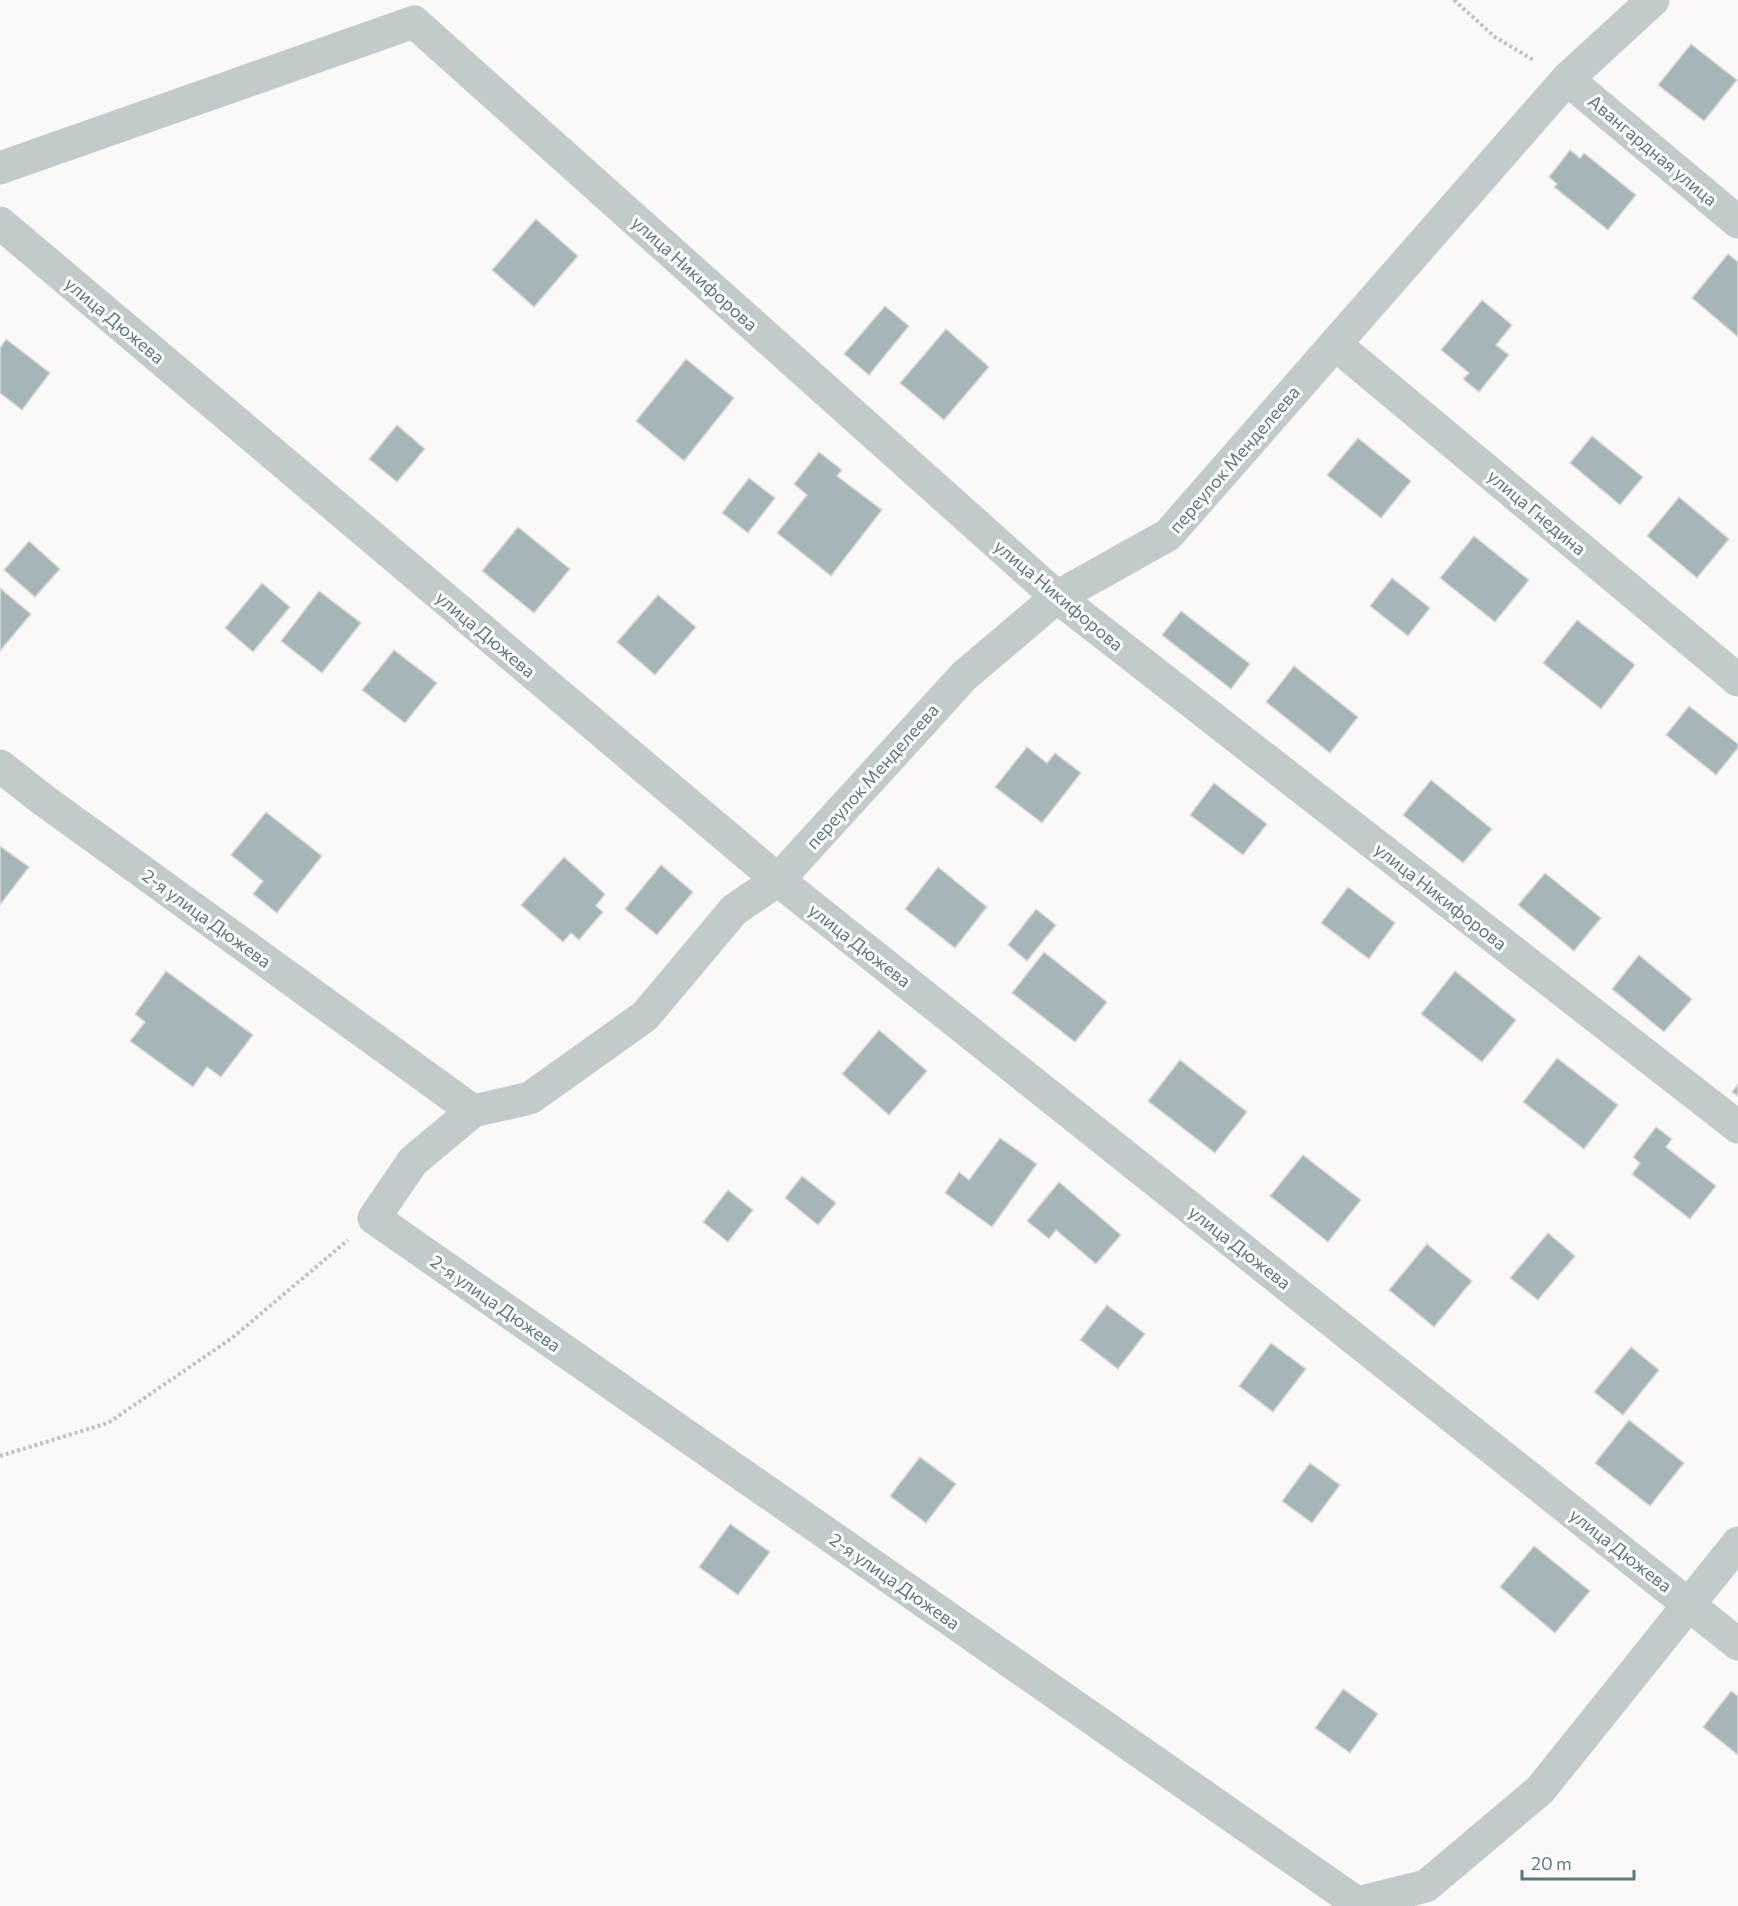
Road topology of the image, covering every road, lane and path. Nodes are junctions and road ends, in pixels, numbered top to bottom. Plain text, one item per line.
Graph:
1 (1454, 0) edge
2 (1653, 0) edge
3 (1567, 79) junction
4 (0, 168) edge
5 (1738, 222) edge
6 (0, 223) edge
7 (1335, 344) junction
8 (1057, 597) junction
9 (1738, 680) edge
10 (0, 766) edge
11 (778, 880) junction
12 (473, 1111) junction
13 (1738, 1127) edge
14 (374, 1218) junction
15 (0, 1456) edge
16 (1738, 1543) edge
17 (1690, 1605) junction
18 (1738, 1644) edge

1 - 3 path
2 - 3 street, переулок Менделеева
3 - 5 street, Авангардная улица
3 - 7 street, переулок Менделеева
4 - 8 street, улица Никифорова
6 - 11 street, улица Дюжева
7 - 8 street, переулок Менделеева
7 - 9 street, улица Гнедина
8 - 11 street, переулок Менделеева
8 - 13 street, улица Никифорова
10 - 12 street, 2-я улица Дюжева
11 - 12 street, переулок Менделеева
11 - 17 street, улица Дюжева
12 - 14 street
14 - 15 path
14 - 17 street, 2-я улица Дюжева
16 - 17 street
17 - 18 street, улица Дюжева

